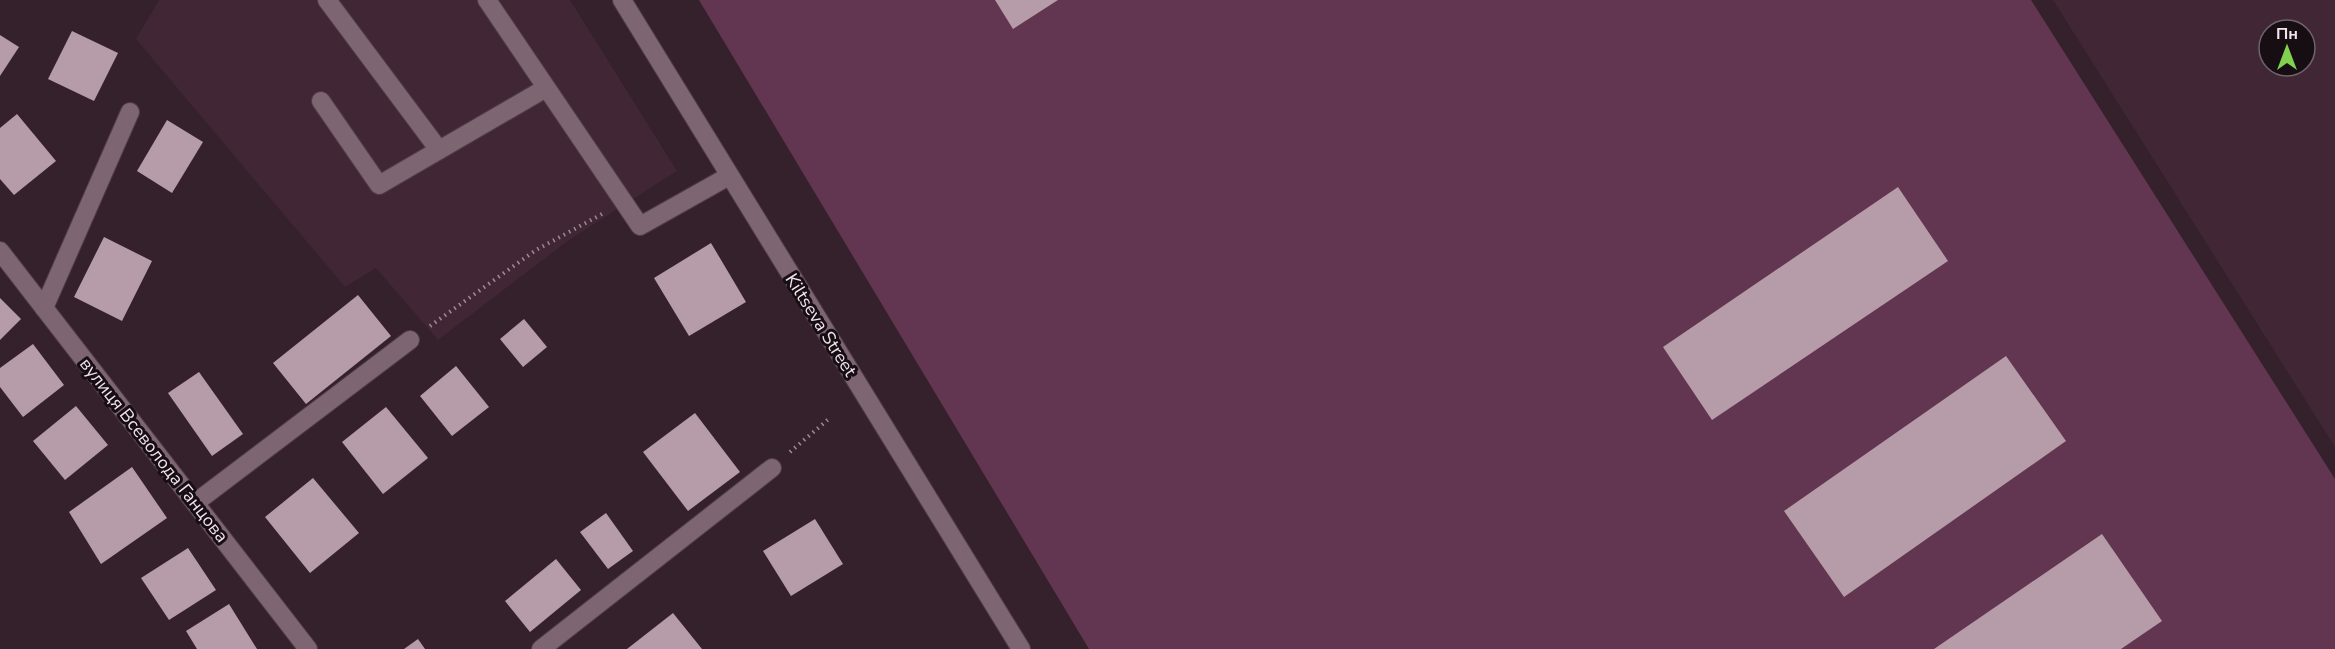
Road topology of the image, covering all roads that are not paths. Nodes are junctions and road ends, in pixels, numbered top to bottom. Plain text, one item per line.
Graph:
1 (327, 0) edge
2 (487, 0) edge
3 (622, 0) edge
4 (546, 88) junction
5 (321, 101) dead end
6 (130, 112) dead end
7 (440, 150) junction
8 (729, 176) junction
9 (0, 251) edge
10 (44, 308) junction
11 (410, 340) road end
12 (772, 468) road end
13 (195, 503) junction
14 (308, 649) edge
15 (541, 649) edge
16 (1022, 649) edge

1 - 7 main road
2 - 4 main road
3 - 8 main road, Kiltseva Street
4 - 7 main road
4 - 8 main road
5 - 7 main road
6 - 10 main road
8 - 16 main road, Kiltseva Street
9 - 10 main road, вулиця Всеволода Ганцова
10 - 13 main road, вулиця Всеволода Ганцова
11 - 13 main road
12 - 15 main road
13 - 14 main road, вулиця Всеволода Ганцова

